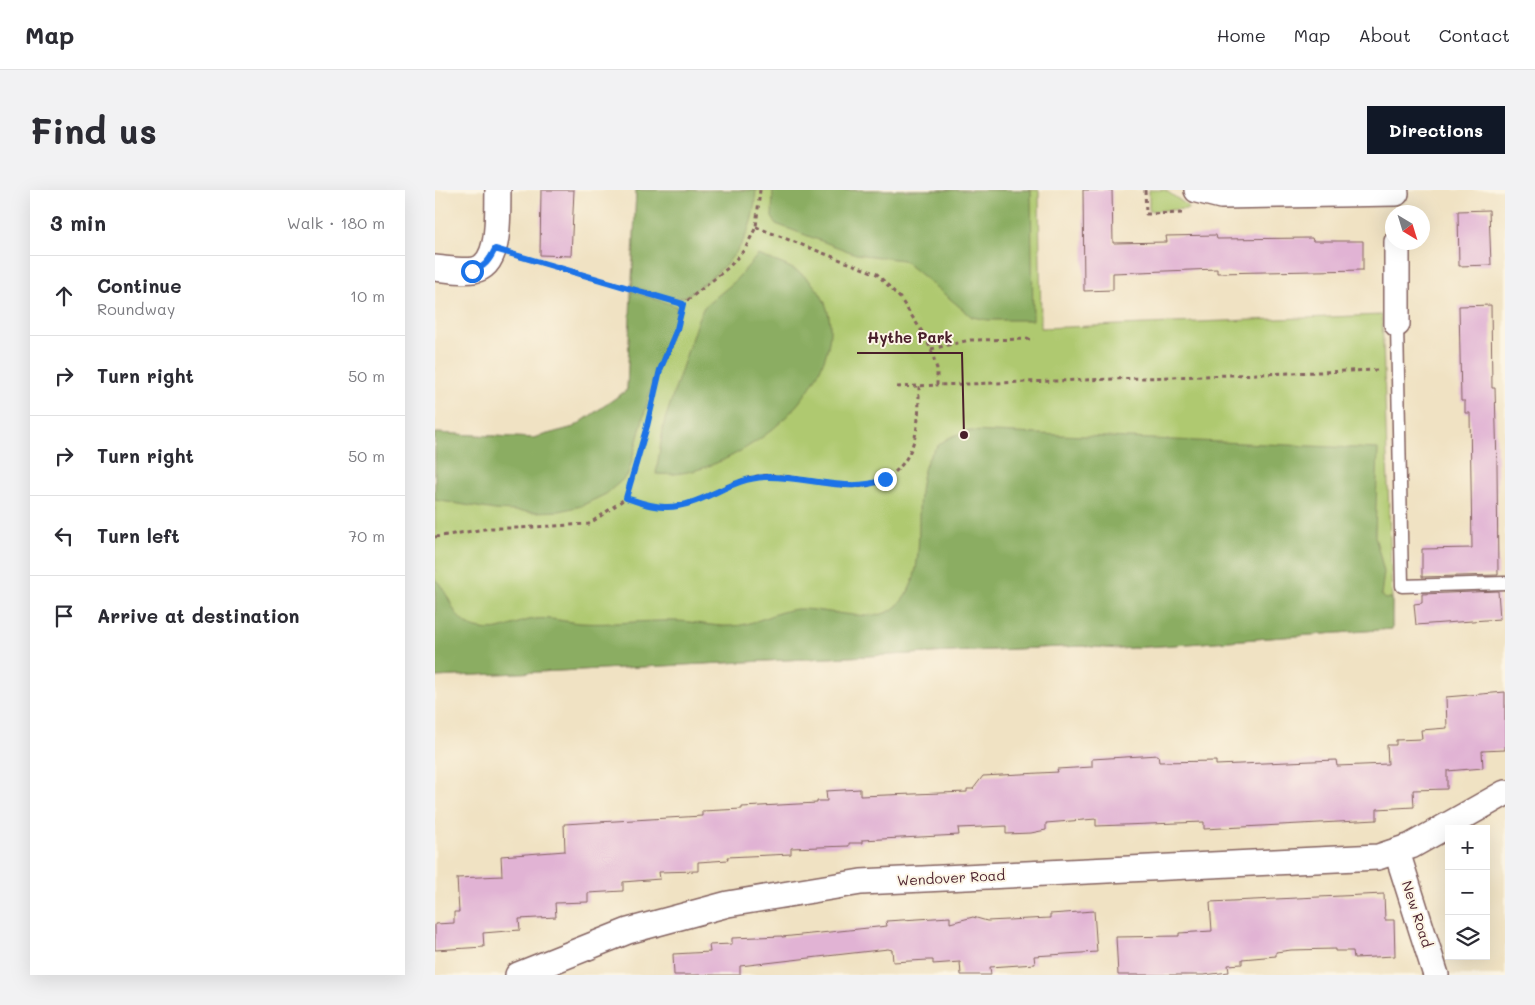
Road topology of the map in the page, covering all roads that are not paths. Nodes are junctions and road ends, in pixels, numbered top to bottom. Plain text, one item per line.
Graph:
1 (498, 190) edge
2 (1197, 190) edge
3 (1396, 199) edge
4 (1397, 250) edge
5 (435, 268) edge
6 (1397, 324) joint
7 (1505, 583) edge
8 (1505, 793) edge
9 (1397, 852) junction
10 (518, 975) edge
11 (1436, 975) edge

1 - 5 street
2 - 3 street
4 - 6 street
6 - 7 lane
8 - 9 street, Wendover Road
9 - 10 street, Wendover Road
9 - 11 street, New Road

